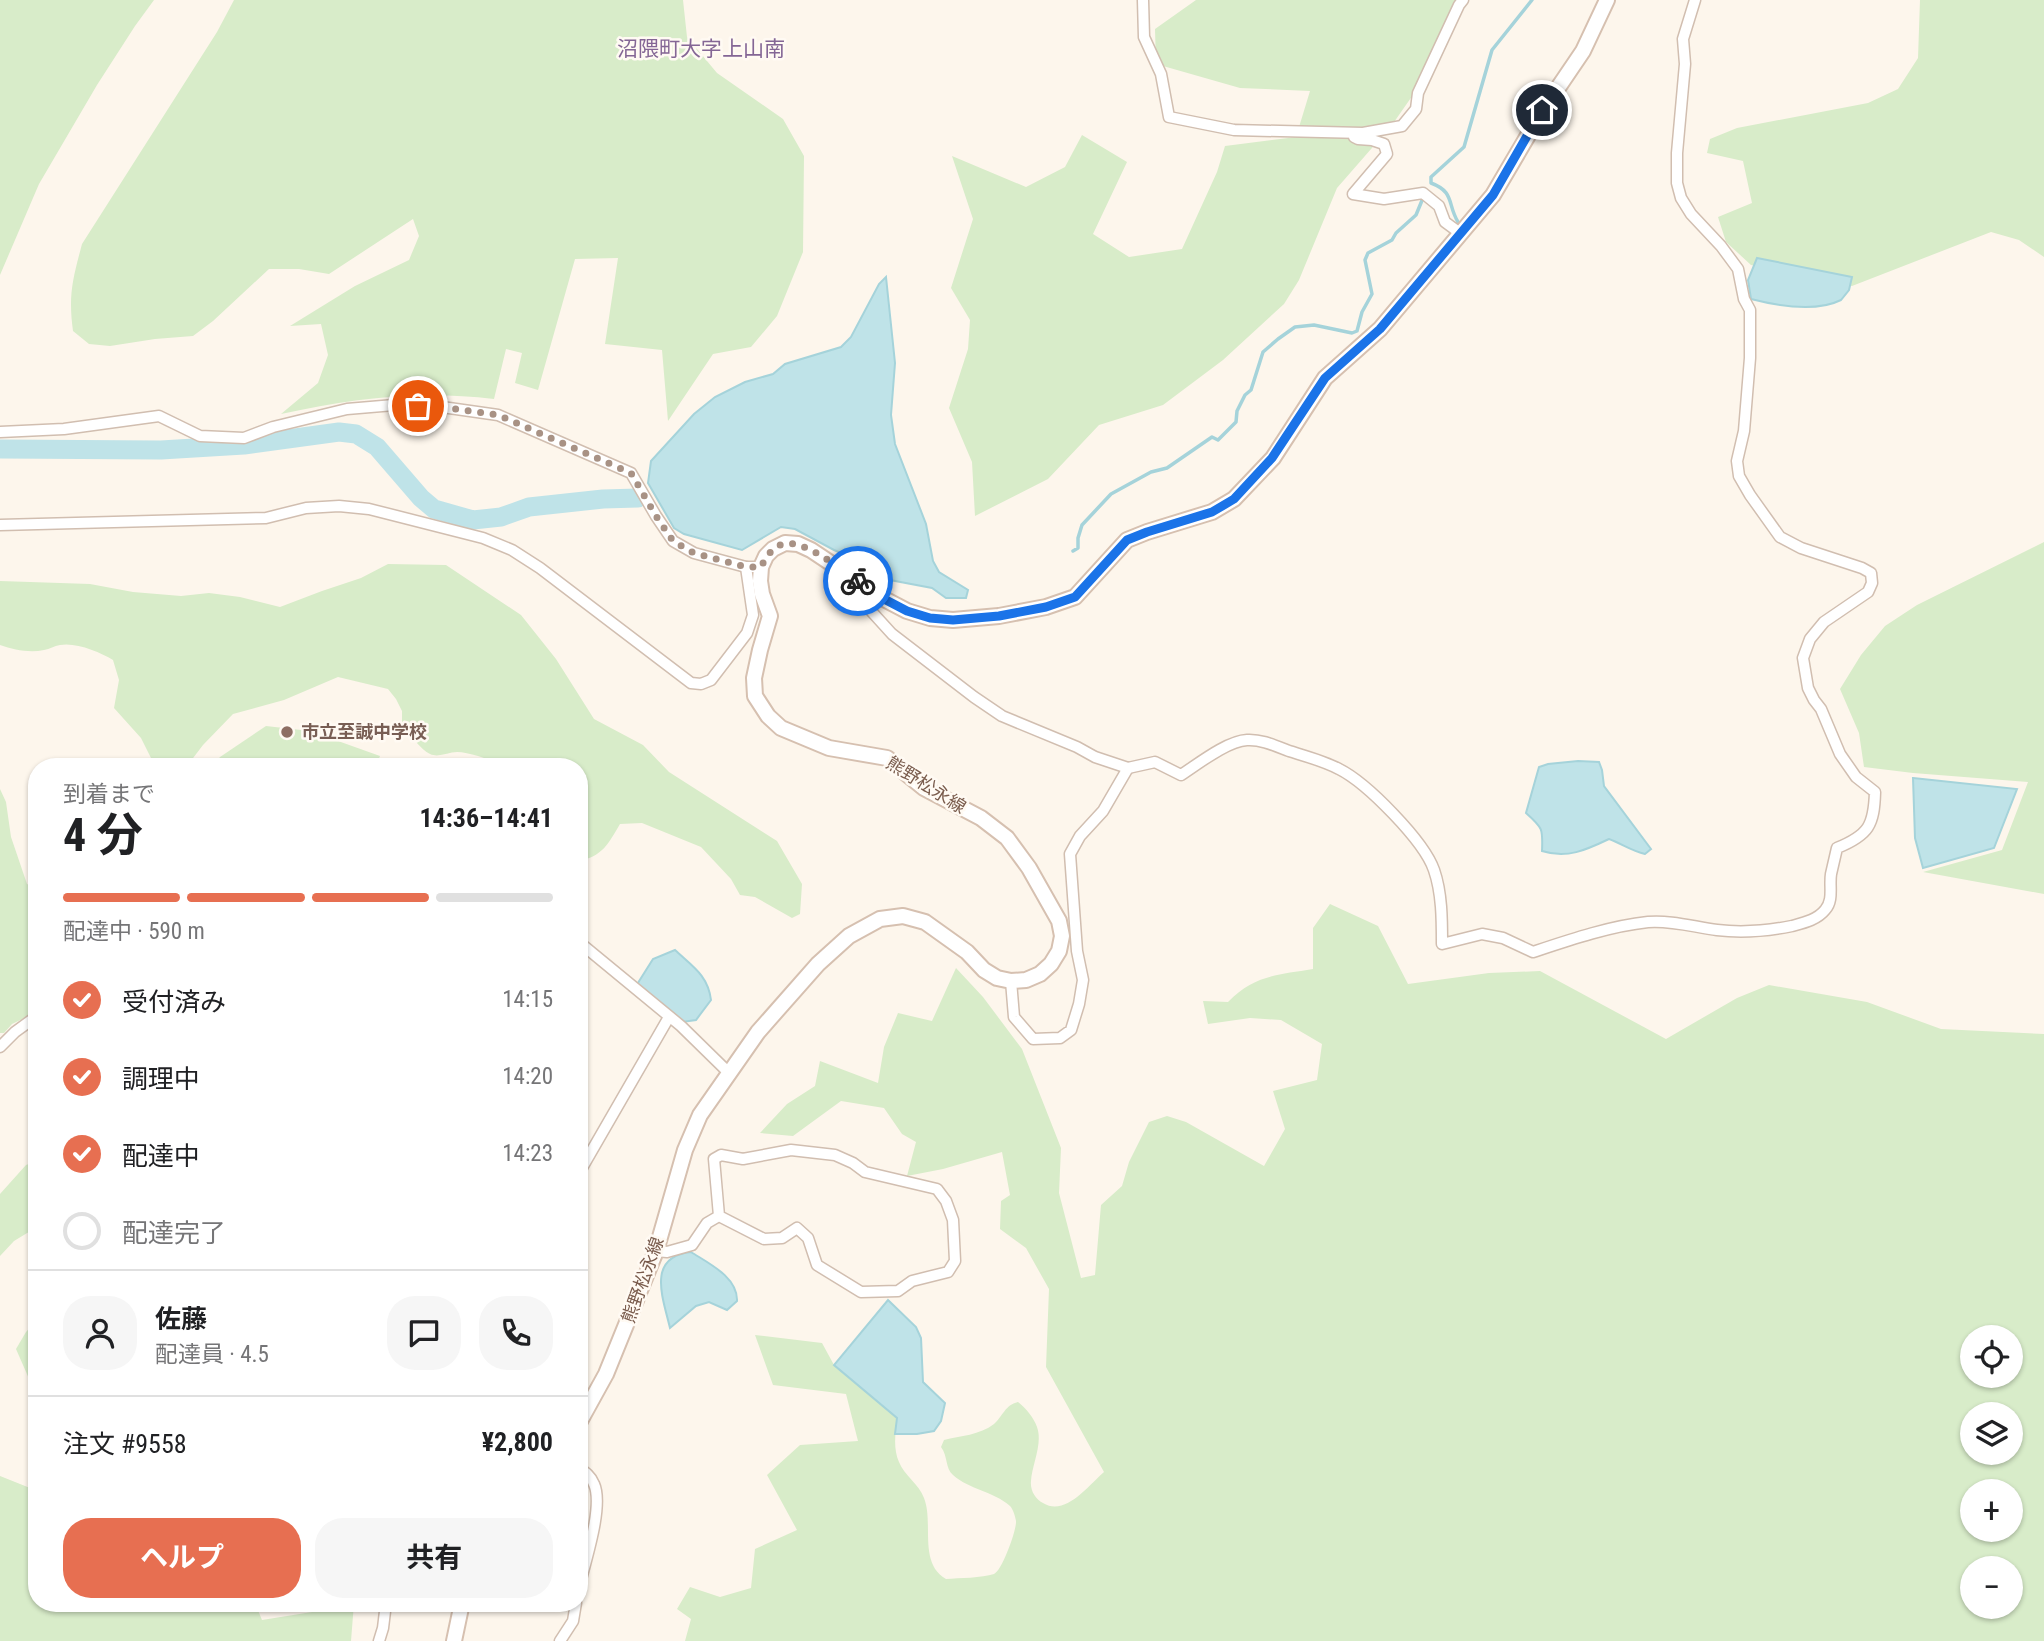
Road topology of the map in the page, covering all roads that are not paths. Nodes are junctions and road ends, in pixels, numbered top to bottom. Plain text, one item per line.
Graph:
1 (1143, 0) edge
2 (1463, 0) edge
3 (1607, 0) edge
4 (1695, 0) edge
5 (1348, 133) junction
6 (1460, 233) junction
7 (0, 432) edge
8 (0, 525) edge
9 (753, 567) junction
10 (851, 576) junction
11 (1128, 768) junction
12 (588, 950) edge
13 (1059, 951) junction
14 (1077, 951) junction
15 (1011, 981) junction
16 (669, 1017) junction
17 (28, 1023) edge
18 (0, 1047) edge
19 (729, 1073) junction
20 (588, 1158) edge
21 (719, 1216) junction
22 (656, 1251) junction
23 (588, 1407) edge
24 (588, 1474) edge
25 (588, 1549) edge
26 (385, 1612) edge
27 (460, 1612) edge
28 (574, 1612) edge
29 (379, 1641) edge
30 (454, 1641) edge
31 (560, 1641) edge

1 - 5 street
2 - 5 street
3 - 6 main road
4 - 11 street
5 - 6 street
6 - 10 main road
7 - 9 street
8 - 9 street
9 - 10 main road
9 - 13 main road, 熊野松永線
10 - 11 street
11 - 14 street
12 - 16 street
13 - 14 street
13 - 15 main road
14 - 15 street
15 - 19 main road, 熊野松永線
16 - 19 street
16 - 20 street
17 - 18 street
19 - 22 main road, 熊野松永線
21 - 21 street
21 - 22 street
22 - 23 main road, 熊野松永線
24 - 25 street
26 - 29 street
27 - 30 main road
28 - 31 street

